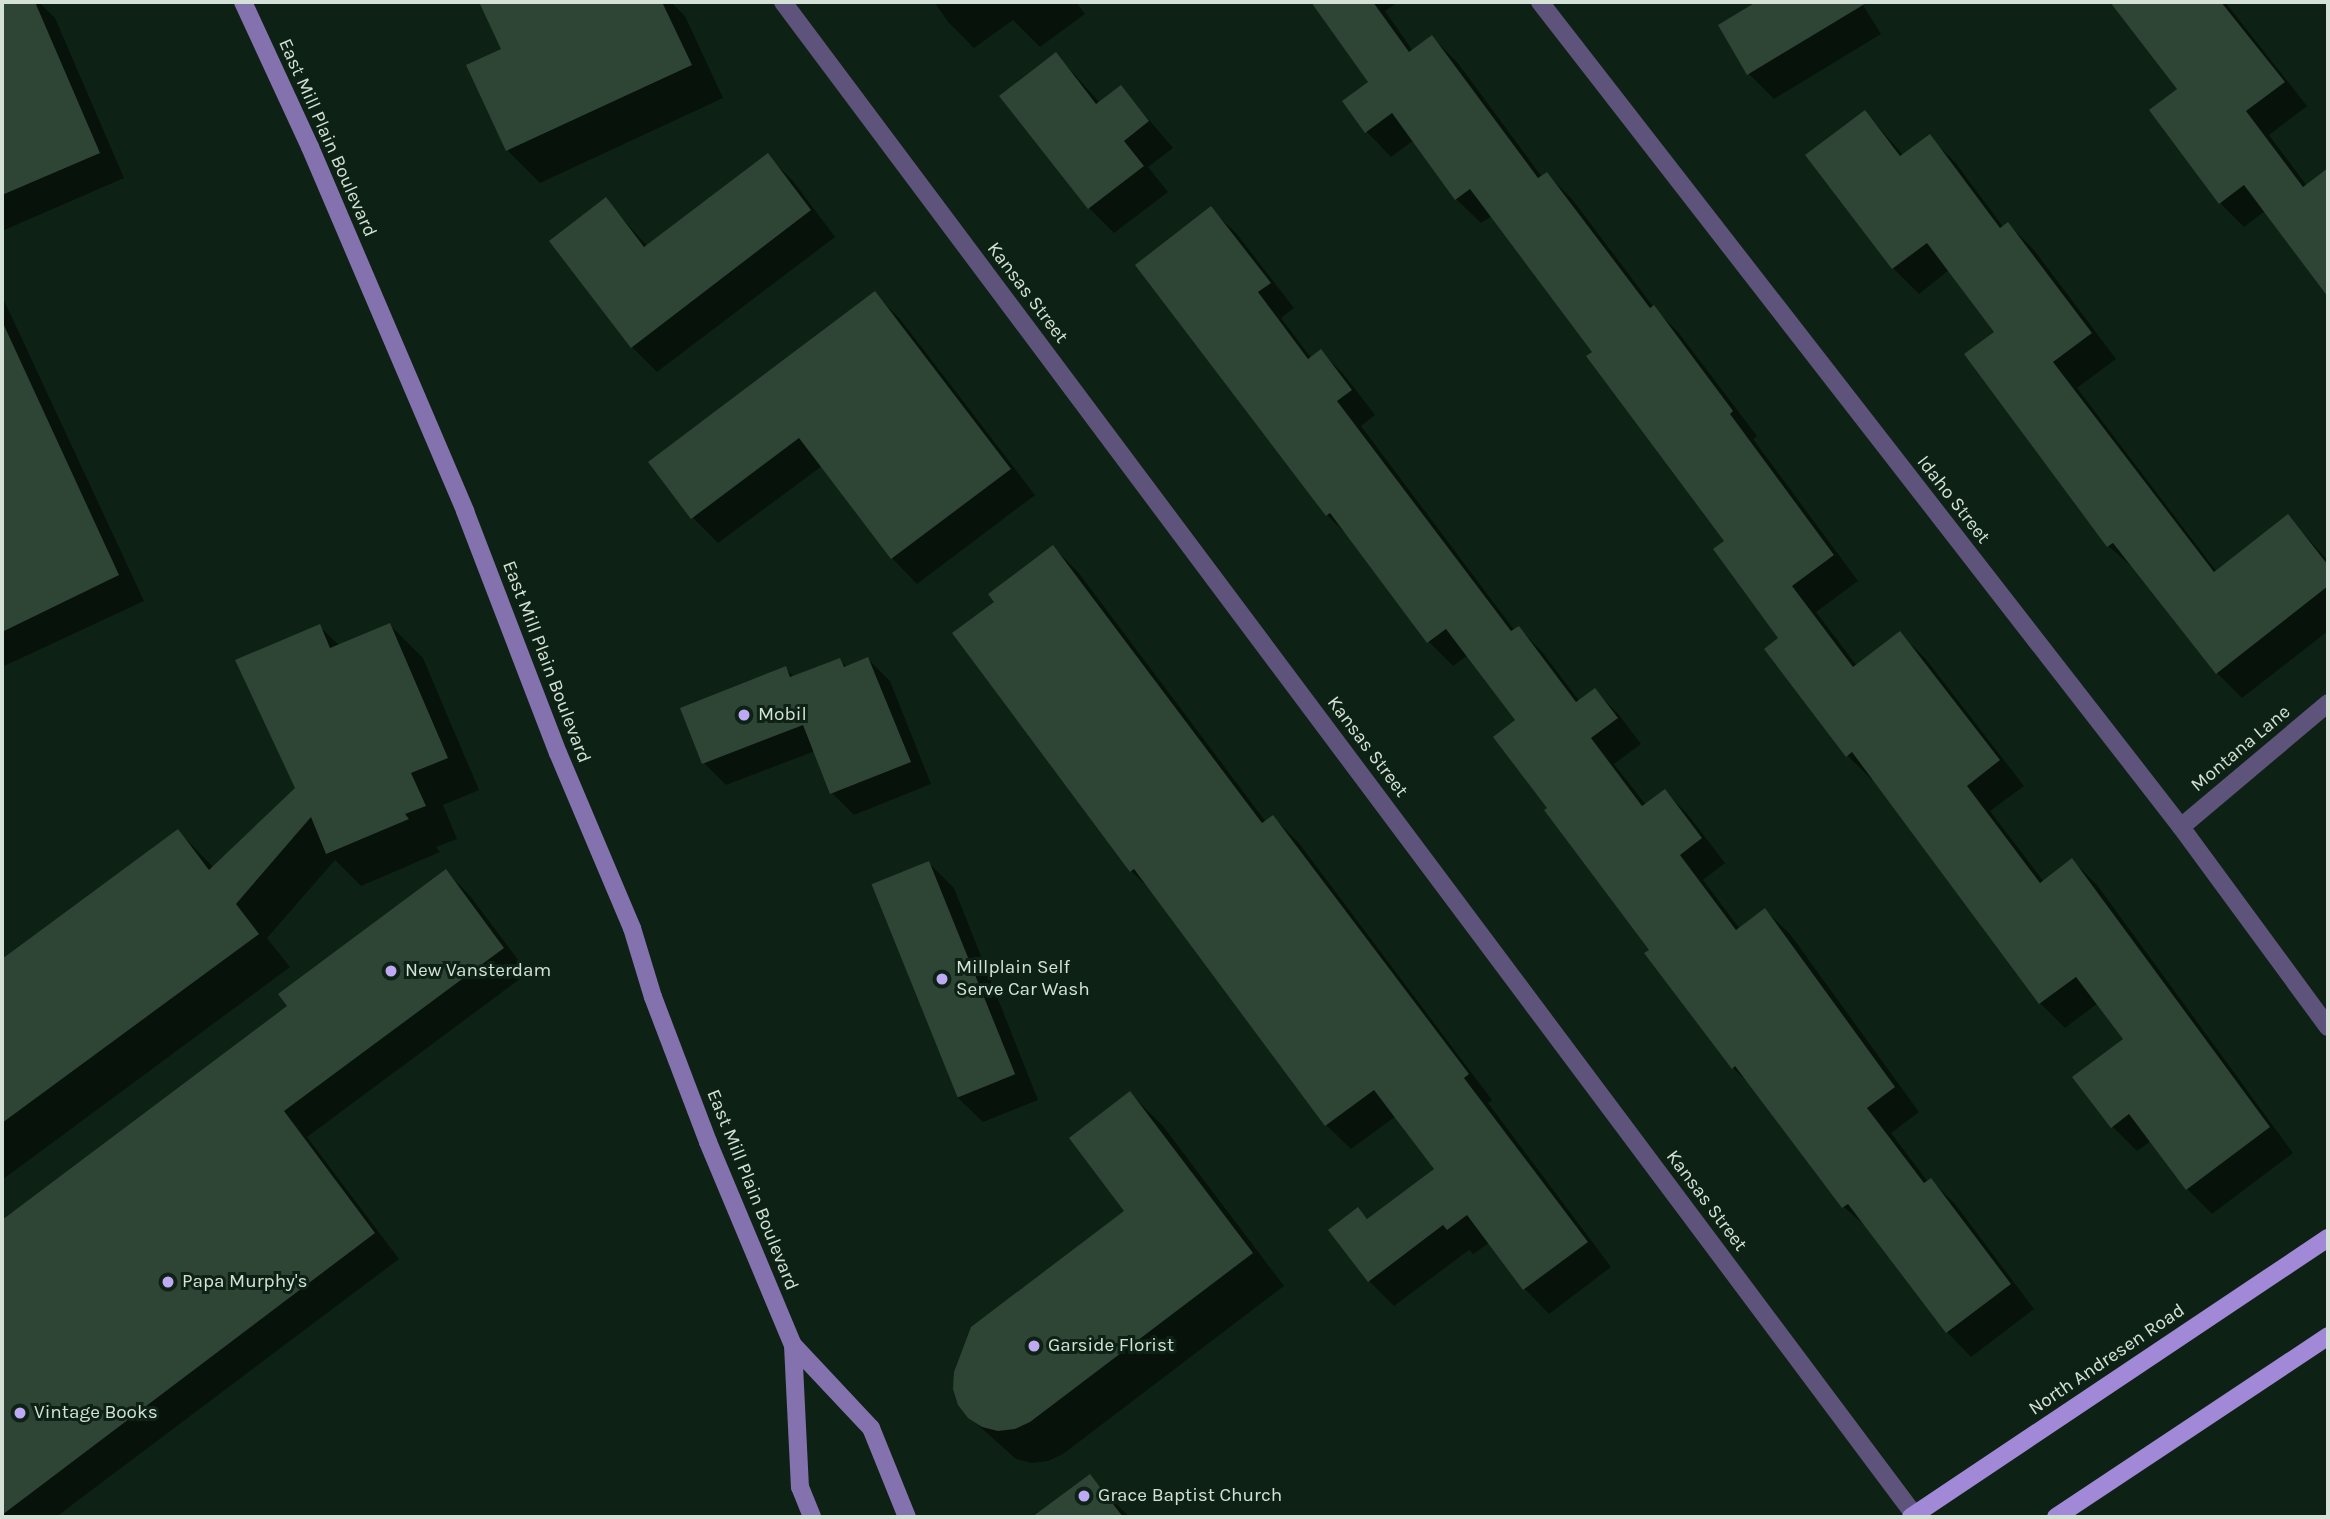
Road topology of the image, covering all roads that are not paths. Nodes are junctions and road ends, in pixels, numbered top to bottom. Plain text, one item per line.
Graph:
1 (243, 2) edge
2 (783, 2) edge
3 (1540, 2) edge
4 (2328, 703) edge
5 (2180, 827) junction
6 (2328, 1027) edge
7 (2328, 1238) edge
8 (2328, 1336) edge
9 (793, 1345) junction
10 (1914, 1516) edge
11 (812, 1517) edge
12 (907, 1517) edge
13 (2056, 1517) edge

1 - 9 main road, East Mill Plain Boulevard
2 - 10 street, Kansas Street
3 - 5 street, Idaho Street
4 - 5 street, Montana Lane
5 - 6 street, Idaho Street
7 - 10 main road, North Andresen Road
8 - 13 main road
9 - 11 main road, East Mill Plain Boulevard
9 - 12 main road, East Mill Plain Boulevard

